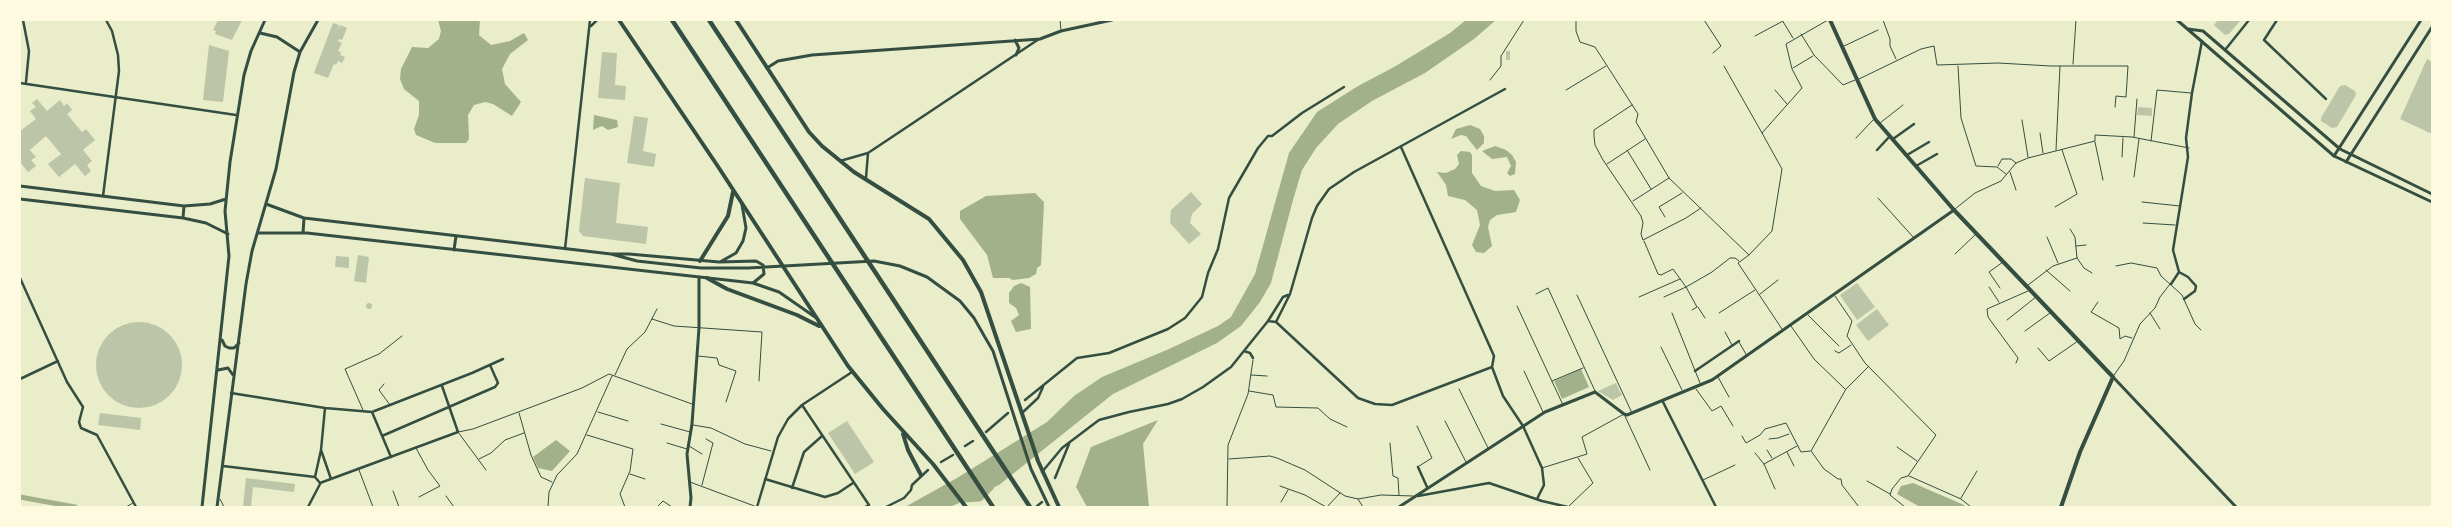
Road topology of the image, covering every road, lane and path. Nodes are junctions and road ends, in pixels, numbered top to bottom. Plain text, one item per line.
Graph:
1 (23, 20) edge
2 (106, 20) edge
3 (265, 20) edge
4 (318, 20) edge
5 (590, 20) edge
6 (597, 20) edge
7 (619, 20) edge
8 (672, 20) edge
9 (709, 20) edge
10 (736, 20) edge
11 (1060, 20) edge
12 (1112, 20) edge
13 (1524, 20) edge
14 (1576, 20) edge
15 (1704, 20) edge
16 (1829, 20) edge
17 (1883, 20) edge
18 (2076, 20) edge
19 (2177, 20) edge
20 (2249, 20) edge
21 (2277, 20) edge
22 (2421, 20) edge
23 (1783, 21) edge
24 (2432, 27) edge
25 (590, 28) junction
26 (2188, 29) junction
27 (1878, 30) dead end
28 (1061, 31) junction
29 (260, 33) junction
30 (1801, 34) junction
31 (1755, 36) dead end
32 (1013, 39) junction
33 (1040, 39) junction
34 (1793, 39) junction
35 (2202, 41) junction
36 (1842, 47) junction
37 (2225, 50) junction
38 (300, 52) junction
39 (1713, 53) dead end
40 (1016, 55) junction
41 (1814, 55) junction
42 (1897, 60) junction
43 (2073, 64) junction
44 (1958, 65) junction
45 (1607, 66) junction
46 (1724, 66) dead end
47 (2060, 66) junction
48 (766, 69) junction
49 (1792, 69) junction
50 (1490, 80) dead end
51 (1856, 80) junction
52 (26, 82) junction
53 (20, 83) edge
54 (1344, 88) dead end
55 (1505, 89) dead end
56 (1566, 90) dead end
57 (1774, 90) dead end
58 (2192, 93) junction
59 (115, 97) junction
60 (2137, 98) dead end
61 (2326, 99) dead end
62 (1632, 105) junction
63 (1788, 105) junction
64 (1903, 105) dead end
65 (2115, 107) dead end
66 (236, 115) junction
67 (1875, 118) junction
68 (2022, 120) dead end
69 (1880, 124) junction
70 (1914, 124) dead end
71 (1762, 133) junction
72 (2040, 133) dead end
73 (2123, 137) junction
74 (1856, 138) dead end
75 (1892, 138) junction
76 (2134, 138) junction
77 (2139, 138) junction
78 (1646, 139) junction
79 (2095, 141) junction
80 (1928, 142) dead end
81 (2151, 142) junction
82 (1401, 147) junction
83 (2189, 148) junction
84 (2062, 149) junction
85 (2340, 149) junction
86 (1627, 150) junction
87 (1877, 150) dead end
88 (2056, 150) junction
89 (868, 154) junction
90 (1936, 154) dead end
91 (2043, 154) junction
92 (1907, 155) junction
93 (2334, 156) junction
94 (2351, 156) junction
95 (2122, 157) dead end
96 (2028, 158) junction
97 (840, 162) junction
98 (2346, 162) junction
99 (2016, 163) junction
100 (1606, 164) junction
101 (1916, 166) junction
102 (1998, 167) junction
103 (2010, 172) junction
104 (2007, 175) junction
105 (2134, 177) dead end
106 (866, 178) junction
107 (1669, 178) junction
108 (2103, 180) dead end
109 (20, 186) edge
110 (1651, 189) junction
111 (2016, 190) dead end
112 (734, 192) junction
113 (1683, 192) junction
114 (2432, 194) edge
115 (103, 196) junction
116 (1878, 198) dead end
117 (20, 199) edge
118 (226, 199) junction
119 (1632, 201) junction
120 (2142, 202) dead end
121 (2432, 202) edge
122 (266, 204) junction
123 (742, 204) junction
124 (184, 206) junction
125 (2180, 206) junction
126 (1701, 207) junction
127 (2055, 207) dead end
128 (1954, 210) junction
129 (1665, 217) dead end
130 (183, 218) junction
131 (304, 218) junction
132 (2143, 223) dead end
133 (2176, 225) junction
134 (2070, 229) dead end
135 (258, 233) junction
136 (303, 233) junction
137 (228, 234) junction
138 (1976, 234) junction
139 (456, 236) junction
140 (2046, 237) dead end
141 (1914, 239) junction
142 (1644, 240) junction
143 (2086, 245) dead end
144 (2075, 246) junction
145 (565, 249) junction
146 (454, 250) junction
147 (611, 254) junction
148 (1955, 254) dead end
149 (1749, 255) junction
150 (2077, 258) junction
151 (700, 261) junction
152 (719, 262) junction
153 (1740, 262) junction
154 (2003, 262) junction
155 (2059, 263) junction
156 (2116, 266) dead end
157 (2046, 270) junction
158 (2179, 272) junction
159 (2092, 273) dead end
160 (699, 277) junction
161 (20, 278) edge
162 (707, 278) junction
163 (1681, 278) junction
164 (1778, 280) dead end
165 (753, 283) junction
166 (2171, 284) junction
167 (2027, 286) junction
168 (1686, 287) junction
169 (1989, 287) dead end
170 (2000, 288) dead end
171 (1756, 290) junction
172 (2030, 290) junction
173 (2070, 291) dead end
174 (1290, 294) junction
175 (1536, 294) dead end
176 (1578, 295) dead end
177 (1759, 295) junction
178 (1835, 296) junction
179 (2036, 296) junction
180 (1639, 297) dead end
181 (1664, 297) dead end
182 (2184, 299) junction
183 (1999, 302) junction
184 (2098, 302) dead end
185 (1518, 306) dead end
186 (1697, 307) junction
187 (657, 309) dead end
188 (1692, 310) dead end
189 (2051, 312) junction
190 (1672, 313) dead end
191 (1719, 313) dead end
192 (2149, 313) junction
193 (1808, 315) junction
194 (815, 317) junction
195 (1705, 318) dead end
196 (652, 319) junction
197 (2008, 320) dead end
198 (1268, 321) junction
199 (1276, 322) junction
200 (1791, 326) junction
201 (699, 328) junction
202 (822, 328) junction
203 (2160, 329) dead end
204 (2201, 330) dead end
205 (1784, 331) junction
206 (2025, 331) dead end
207 (1725, 332) dead end
208 (402, 336) dead end
209 (2132, 338) junction
210 (221, 339) junction
211 (2078, 340) junction
212 (1739, 341) joint
213 (239, 342) junction
214 (1852, 345) junction
215 (1732, 346) junction
216 (1839, 346) dead end
217 (1661, 347) dead end
218 (2038, 348) dead end
219 (1835, 350) dead end
220 (1244, 351) junction
221 (697, 356) junction
222 (1747, 356) junction
223 (1253, 358) joint
224 (503, 359) dead end
225 (58, 361) junction
226 (2016, 363) dead end
227 (490, 365) junction
228 (1869, 366) junction
229 (1492, 367) junction
230 (1584, 367) junction
231 (218, 371) junction
232 (1524, 371) dead end
233 (1695, 371) junction
234 (852, 372) junction
235 (234, 375) junction
236 (614, 375) junction
237 (1250, 375) junction
238 (1267, 376) dead end
239 (1717, 377) junction
240 (2113, 377) junction
241 (20, 379) edge
242 (759, 381) dead end
243 (1552, 381) junction
244 (384, 384) dead end
245 (442, 386) junction
246 (1044, 386) junction
247 (1701, 386) junction
248 (1696, 388) junction
249 (1459, 389) dead end
250 (1846, 389) junction
251 (1248, 391) junction
252 (1595, 392) junction
253 (231, 393) junction
254 (1683, 393) junction
255 (1729, 397) dead end
256 (1025, 400) dead end
257 (726, 402) dead end
258 (1663, 402) junction
259 (693, 404) junction
260 (802, 404) junction
261 (1563, 405) junction
262 (390, 406) junction
263 (450, 407) junction
264 (324, 408) junction
265 (363, 411) junction
266 (372, 412) junction
267 (519, 412) junction
268 (597, 412) junction
269 (1008, 413) dead end
270 (1543, 413) junction
271 (1022, 414) junction
272 (1624, 414) junction
273 (1632, 414) junction
274 (628, 421) dead end
275 (1445, 421) dead end
276 (662, 424) dead end
277 (692, 424) junction
278 (1417, 426) dead end
279 (1523, 426) junction
280 (1734, 426) dead end
281 (1346, 427) dead end
282 (458, 432) junction
283 (691, 432) junction
284 (903, 432) junction
285 (986, 432) dead end
286 (525, 433) junction
287 (586, 434) junction
288 (1790, 434) junction
289 (382, 436) junction
290 (822, 436) junction
291 (1742, 436) dead end
292 (706, 439) dead end
293 (1769, 439) dead end
294 (973, 441) dead end
295 (667, 443) dead end
296 (1069, 443) junction
297 (1390, 443) dead end
298 (1797, 445) junction
299 (966, 446) dead end
300 (416, 447) junction
301 (688, 447) junction
302 (1897, 447) dead end
303 (1488, 448) junction
304 (321, 450) junction
305 (1768, 450) dead end
306 (771, 451) dead end
307 (1786, 451) junction
308 (1811, 451) junction
309 (702, 454) dead end
310 (1756, 454) dead end
311 (953, 455) dead end
312 (391, 457) junction
313 (1578, 457) junction
314 (1229, 459) junction
315 (1773, 459) junction
316 (478, 460) junction
317 (941, 462) dead end
318 (1466, 462) junction
319 (1918, 462) junction
320 (1764, 464) junction
321 (1735, 465) dead end
322 (223, 466) junction
323 (1794, 466) dead end
324 (1418, 467) joint
325 (1542, 468) junction
326 (358, 470) junction
327 (486, 470) dead end
328 (928, 470) dead end
329 (1650, 470) dead end
330 (1977, 471) dead end
331 (1042, 472) junction
332 (629, 474) junction
333 (921, 475) junction
334 (1908, 476) junction
335 (315, 477) junction
336 (1055, 478) dead end
337 (332, 479) junction
338 (645, 479) dead end
339 (765, 479) junction
340 (1702, 480) junction
341 (1867, 481) dead end
342 (689, 482) junction
343 (320, 483) junction
344 (553, 483) junction
345 (853, 483) junction
346 (701, 486) junction
347 (1280, 486) dead end
348 (792, 488) junction
349 (1428, 488) junction
350 (1288, 489) junction
351 (1775, 489) dead end
352 (393, 491) dead end
353 (1340, 493) junction
354 (1890, 495) junction
355 (446, 496) dead end
356 (1399, 496) junction
357 (1414, 496) junction
358 (219, 497) junction
359 (419, 497) dead end
360 (1960, 498) junction
361 (1358, 499) junction
362 (1537, 499) junction
363 (134, 502) junction
364 (1042, 502) dead end
365 (1281, 502) dead end
366 (1545, 502) junction
367 (658, 506) edge
368 (126, 507) edge
369 (136, 507) edge
370 (202, 507) edge
371 (217, 507) edge
372 (224, 507) edge
373 (308, 507) edge
374 (373, 507) edge
375 (399, 507) edge
376 (454, 507) edge
377 (548, 507) edge
378 (625, 507) edge
379 (672, 507) edge
380 (690, 507) edge
381 (757, 507) edge
382 (865, 507) edge
383 (886, 507) edge
384 (966, 507) edge
385 (993, 507) edge
386 (1030, 507) edge
387 (1036, 507) edge
388 (1049, 507) edge
389 (1059, 507) edge
390 (1227, 507) edge
391 (1326, 507) edge
392 (1363, 507) edge
393 (1400, 507) edge
394 (1544, 507) edge
395 (1568, 507) edge
396 (1716, 507) edge
397 (1859, 507) edge
398 (1905, 507) edge
399 (1971, 507) edge
400 (2061, 507) edge
401 (2236, 507) edge

1 - 52 street
2 - 59 street
3 - 29 main road
4 - 38 main road
5 - 25 street
6 - 25 street
7 - 112 main road
8 - 385 highway
9 - 386 highway
10 - 48 main road
11 - 28 lane
12 - 28 main road
13 - 50 lane
14 - 45 lane
15 - 39 lane
16 - 30 lane
16 - 36 main road
17 - 42 lane
18 - 43 lane
19 - 26 main road
20 - 37 street
21 - 61 street
22 - 85 main road
23 - 31 lane
23 - 34 lane
24 - 94 main road
25 - 145 street
26 - 35 main road
26 - 37 main road
27 - 36 lane
28 - 33 main road
29 - 38 main road
29 - 66 main road
30 - 34 lane
30 - 41 lane
32 - 33 main road
32 - 40 main road
32 - 48 main road
33 - 40 street
34 - 49 lane
35 - 58 street
35 - 93 main road
36 - 51 main road
37 - 85 main road
38 - 122 main road
40 - 89 street
41 - 49 lane
41 - 51 lane
42 - 44 lane
42 - 51 lane
43 - 47 lane
43 - 65 lane
44 - 47 lane
44 - 102 lane
45 - 56 lane
45 - 62 lane
46 - 71 lane
47 - 88 lane
48 - 97 main road
49 - 63 lane
51 - 67 main road
52 - 53 street
52 - 59 street
54 - 246 street
55 - 82 street
57 - 63 lane
58 - 81 lane
58 - 83 street
59 - 66 street
59 - 115 street
60 - 76 lane
62 - 78 lane
62 - 100 lane
63 - 71 lane
64 - 69 lane
66 - 118 main road
67 - 69 main road
67 - 74 lane
68 - 96 lane
69 - 75 main road
70 - 75 street
71 - 149 lane
72 - 91 lane
73 - 76 lane
73 - 79 lane
73 - 95 lane
75 - 87 street
75 - 92 main road
76 - 77 lane
77 - 81 lane
77 - 105 lane
78 - 86 lane
78 - 107 lane
79 - 84 lane
79 - 108 lane
80 - 92 street
81 - 83 lane
82 - 174 street
82 - 229 street
83 - 125 street
84 - 88 lane
84 - 127 lane
85 - 93 main road
85 - 94 main road
86 - 100 lane
86 - 110 lane
88 - 91 lane
89 - 97 street
89 - 106 street
90 - 101 street
91 - 96 lane
92 - 101 main road
93 - 98 main road
94 - 98 main road
94 - 114 main road
96 - 99 lane
97 - 106 main road
98 - 121 main road
99 - 102 lane
99 - 103 lane
100 - 119 lane
101 - 128 main road
102 - 104 lane
103 - 104 lane
103 - 111 lane
104 - 128 lane
106 - 271 main road
107 - 110 lane
107 - 113 lane
109 - 115 main road
110 - 119 lane
112 - 123 main road
112 - 151 main road
113 - 126 lane
113 - 129 lane
115 - 124 main road
116 - 141 lane
117 - 130 main road
118 - 124 main road
118 - 137 main road
119 - 142 lane
120 - 125 lane
122 - 131 main road
122 - 135 main road
123 - 152 main road
123 - 194 main road
124 - 130 main road
125 - 133 street
126 - 142 lane
126 - 149 lane
128 - 138 main road
128 - 141 main road
130 - 137 main road
131 - 136 main road
131 - 139 main road
132 - 133 lane
133 - 158 street
134 - 144 lane
135 - 136 main road
135 - 213 main road
136 - 146 main road
137 - 210 main road
138 - 148 lane
138 - 154 main road
139 - 145 main road
139 - 146 main road
140 - 155 lane
141 - 178 main road
142 - 163 lane
143 - 144 lane
144 - 150 lane
145 - 147 main road
146 - 160 main road
147 - 151 main road
147 - 388 main road
149 - 153 lane
150 - 155 lane
150 - 159 lane
151 - 152 main road
152 - 165 main road
153 - 168 lane
153 - 171 lane
154 - 167 main road
154 - 170 lane
155 - 157 lane
156 - 166 lane
157 - 167 lane
157 - 173 lane
158 - 166 street
158 - 182 street
160 - 162 main road
160 - 201 main road
161 - 225 street
162 - 165 main road
162 - 202 main road
163 - 168 lane
163 - 180 lane
164 - 177 lane
165 - 194 main road
166 - 182 lane
166 - 192 lane
167 - 172 main road
168 - 181 lane
168 - 186 lane
169 - 183 lane
171 - 177 lane
171 - 191 lane
172 - 179 main road
172 - 183 lane
174 - 198 street
174 - 199 street
175 - 230 lane
176 - 273 lane
177 - 205 lane
178 - 193 main road
178 - 214 lane
179 - 189 main road
179 - 197 lane
182 - 204 lane
183 - 226 lane
184 - 209 lane
185 - 243 lane
186 - 188 lane
186 - 195 lane
187 - 196 lane
189 - 206 lane
189 - 211 main road
190 - 233 lane
192 - 203 lane
192 - 209 lane
193 - 200 main road
193 - 216 lane
194 - 202 main road
196 - 201 lane
196 - 236 lane
198 - 199 street
198 - 220 street
199 - 229 street
200 - 205 main road
200 - 250 lane
201 - 221 main road
201 - 242 lane
202 - 234 main road
205 - 222 main road
207 - 215 lane
208 - 265 lane
209 - 240 lane
210 - 213 main road
210 - 231 main road
211 - 218 lane
211 - 240 main road
212 - 215 street
212 - 222 lane
213 - 235 main road
214 - 219 lane
214 - 228 lane
215 - 233 street
217 - 254 lane
220 - 223 street
220 - 296 street
221 - 257 lane
221 - 259 main road
222 - 239 main road
223 - 237 lane
224 - 227 street
225 - 241 street
225 - 363 street
227 - 245 street
227 - 263 street
228 - 250 lane
228 - 319 lane
229 - 279 street
230 - 243 lane
230 - 252 lane
231 - 235 main road
231 - 370 main road
232 - 270 lane
233 - 247 lane
234 - 260 street
234 - 284 main road
235 - 253 main road
236 - 259 lane
236 - 267 lane
236 - 268 lane
237 - 238 lane
237 - 251 lane
239 - 247 main road
239 - 255 lane
240 - 400 main road
240 - 401 main road
243 - 261 lane
244 - 262 lane
245 - 262 street
245 - 263 street
246 - 256 street
246 - 271 street
247 - 248 main road
248 - 254 main road
248 - 280 lane
249 - 303 lane
250 - 308 lane
251 - 281 lane
251 - 314 lane
252 - 261 main road
252 - 272 main road
253 - 264 street
253 - 322 main road
254 - 258 main road
258 - 273 main road
258 - 340 street
259 - 277 main road
260 - 290 street
260 - 339 street
261 - 270 main road
262 - 266 street
263 - 282 street
263 - 289 street
264 - 265 street
264 - 304 street
265 - 266 street
266 - 289 street
267 - 282 lane
267 - 286 lane
268 - 274 lane
268 - 287 lane
269 - 285 street
270 - 279 main road
271 - 331 main road
272 - 273 main road
272 - 313 lane
272 - 329 lane
275 - 318 lane
276 - 283 lane
277 - 283 main road
277 - 306 lane
278 - 324 lane
279 - 303 main road
279 - 325 street
282 - 300 street
282 - 316 lane
283 - 301 main road
284 - 333 main road
284 - 384 main road
286 - 316 lane
286 - 344 lane
287 - 332 lane
287 - 344 lane
288 - 291 lane
288 - 293 lane
288 - 298 lane
289 - 312 street
290 - 345 street
290 - 348 street
292 - 346 lane
294 - 299 street
295 - 301 lane
296 - 331 street
296 - 336 street
297 - 356 lane
298 - 307 lane
298 - 308 lane
300 - 312 street
300 - 359 lane
301 - 309 lane
301 - 342 main road
302 - 319 lane
303 - 318 main road
304 - 335 street
304 - 337 street
305 - 315 lane
307 - 315 lane
307 - 323 lane
308 - 397 lane
310 - 320 lane
311 - 317 street
312 - 326 street
313 - 325 lane
313 - 395 lane
314 - 353 lane
314 - 390 lane
315 - 320 lane
316 - 327 lane
318 - 349 main road
319 - 334 lane
320 - 351 lane
321 - 340 lane
322 - 335 street
322 - 358 main road
324 - 349 street
325 - 362 street
326 - 337 street
326 - 374 lane
328 - 333 street
330 - 360 lane
331 - 389 main road
332 - 338 lane
332 - 378 lane
333 - 383 street
334 - 354 lane
334 - 360 lane
335 - 343 street
337 - 343 street
339 - 348 street
339 - 381 street
340 - 396 street
341 - 354 lane
342 - 346 lane
342 - 380 main road
343 - 373 street
344 - 377 lane
345 - 348 street
345 - 382 street
346 - 381 lane
347 - 350 lane
349 - 357 main road
350 - 365 lane
350 - 391 lane
352 - 375 lane
353 - 361 lane
353 - 391 lane
354 - 398 lane
355 - 376 lane
356 - 357 lane
356 - 361 lane
357 - 362 street
357 - 393 main road
358 - 371 main road
358 - 372 lane
360 - 399 lane
361 - 392 lane
362 - 366 street
363 - 368 lane
363 - 369 street
364 - 387 street
366 - 394 street
366 - 395 street
367 - 379 lane

